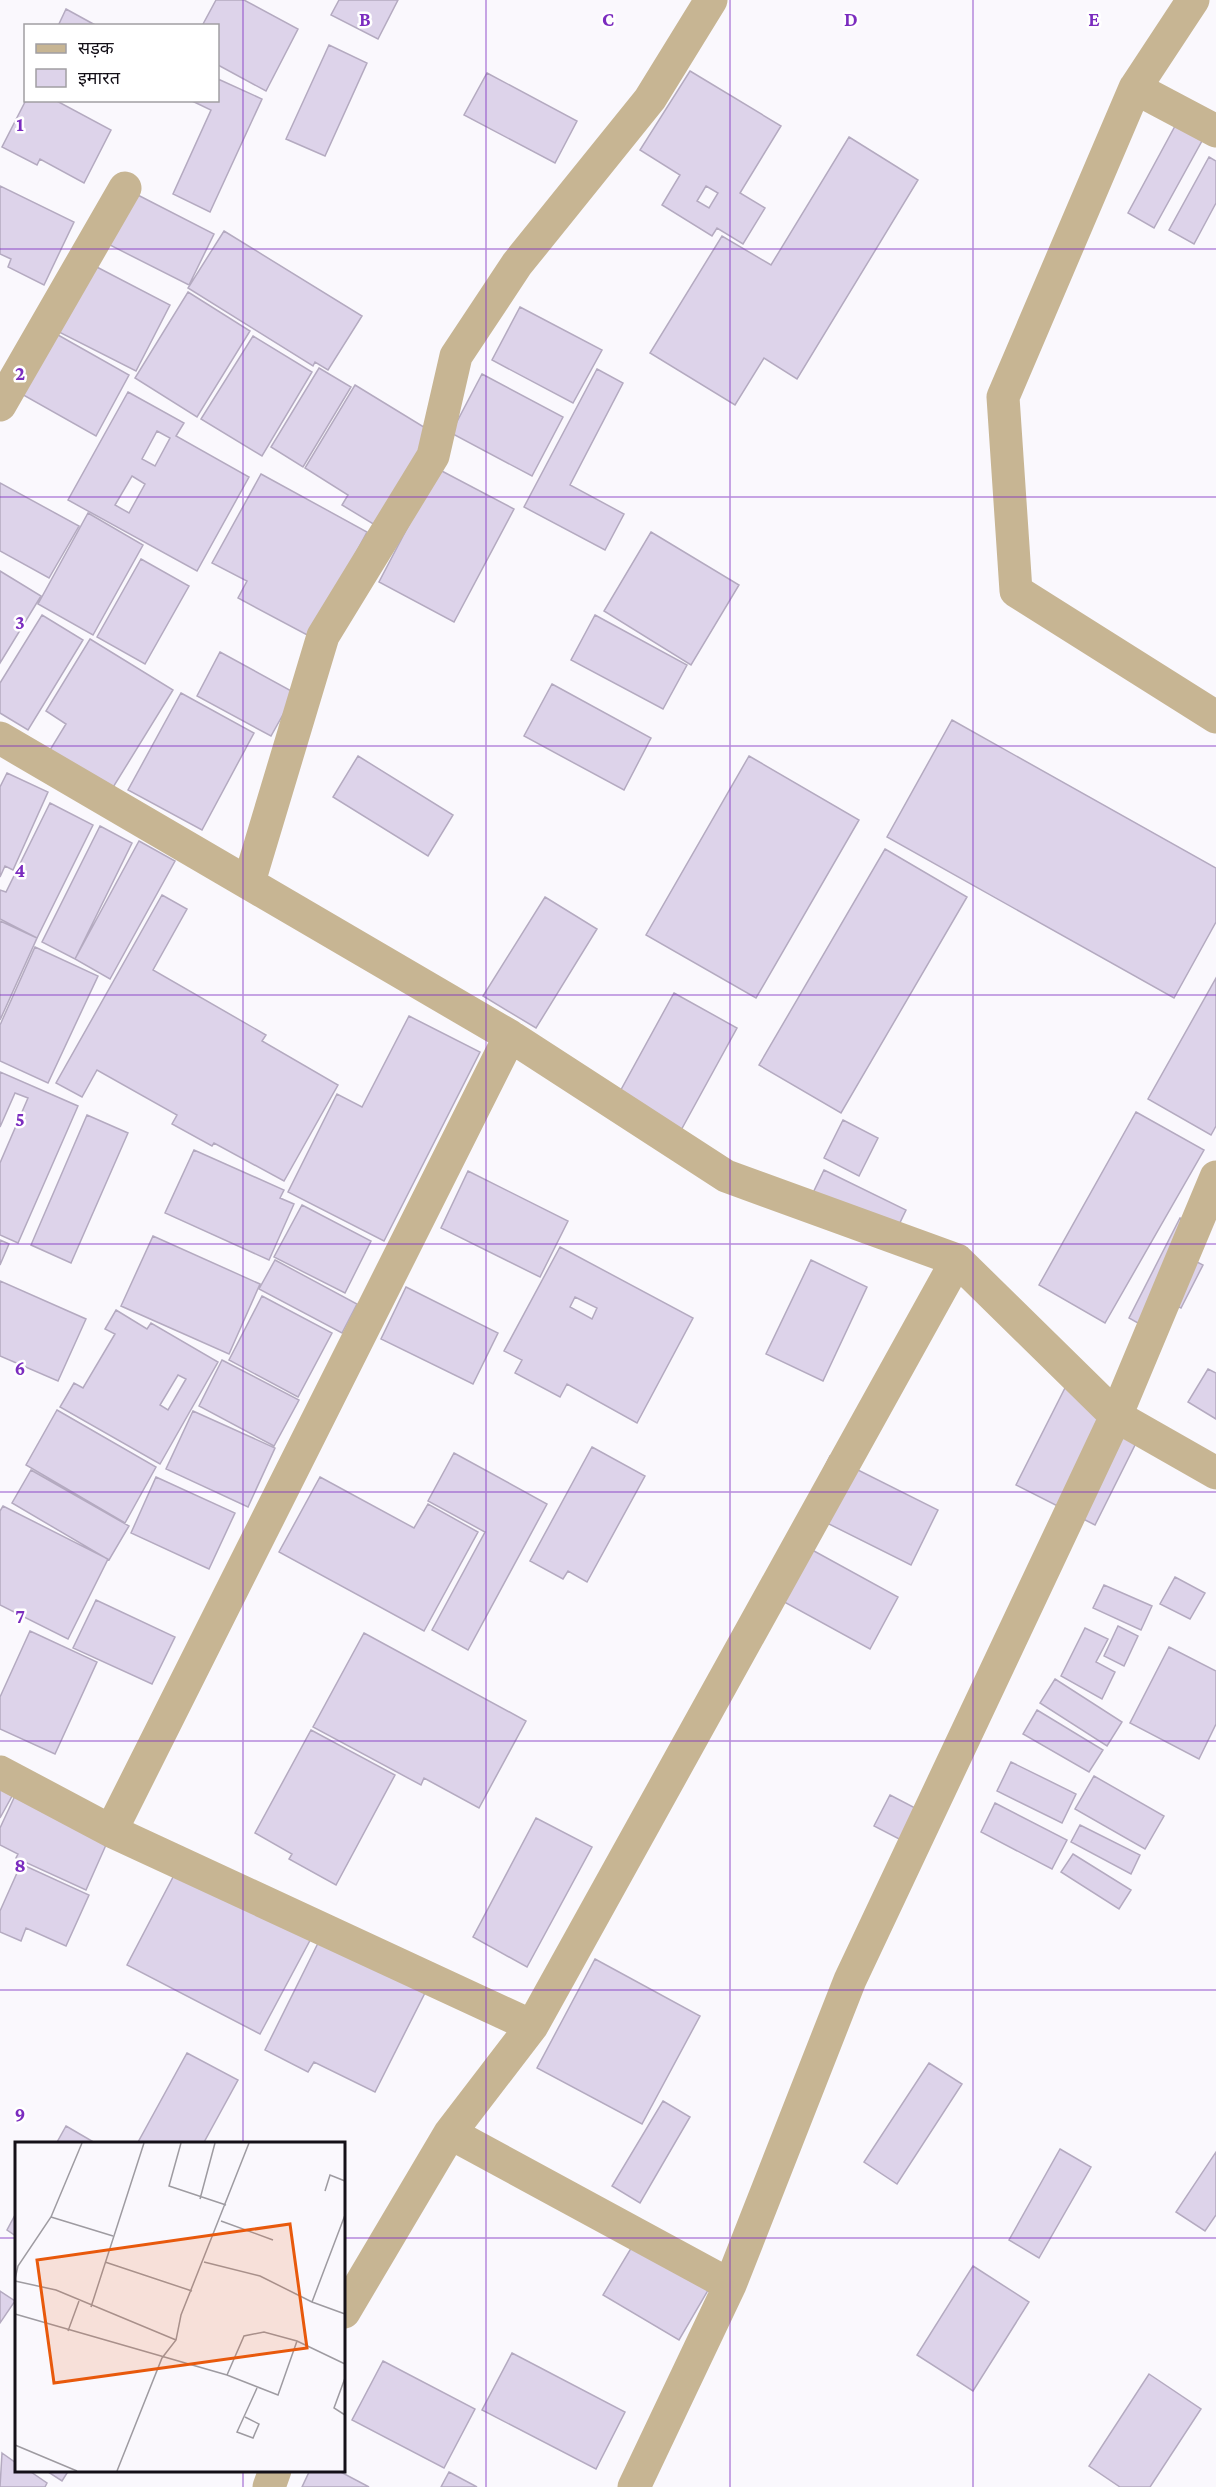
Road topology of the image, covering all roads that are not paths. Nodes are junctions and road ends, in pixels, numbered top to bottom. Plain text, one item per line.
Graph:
1 (711, 0) edge
2 (1193, 0) edge
3 (1135, 88) junction
4 (1216, 131) edge
5 (125, 188) dead end
6 (0, 405) edge
7 (1216, 717) edge
8 (0, 738) edge
9 (249, 882) junction
10 (510, 1036) junction
11 (1216, 1177) edge
12 (957, 1260) junction
13 (1116, 1416) junction
14 (1216, 1473) edge
15 (0, 1772) edge
16 (111, 1831) junction
17 (532, 2026) junction
18 (450, 2133) junction
19 (730, 2285) junction
20 (345, 2310) edge
21 (274, 2472) edge
22 (269, 2487) edge
23 (634, 2487) edge

1 - 9 street
2 - 3 street
3 - 4 street
3 - 7 street
5 - 6 street
8 - 9 street
9 - 10 street
10 - 12 street
10 - 16 street
11 - 13 street
12 - 13 street
12 - 17 street
13 - 14 street
13 - 19 street
15 - 16 street
16 - 17 street
17 - 18 street
18 - 19 street
18 - 20 street
19 - 23 street
21 - 22 street

